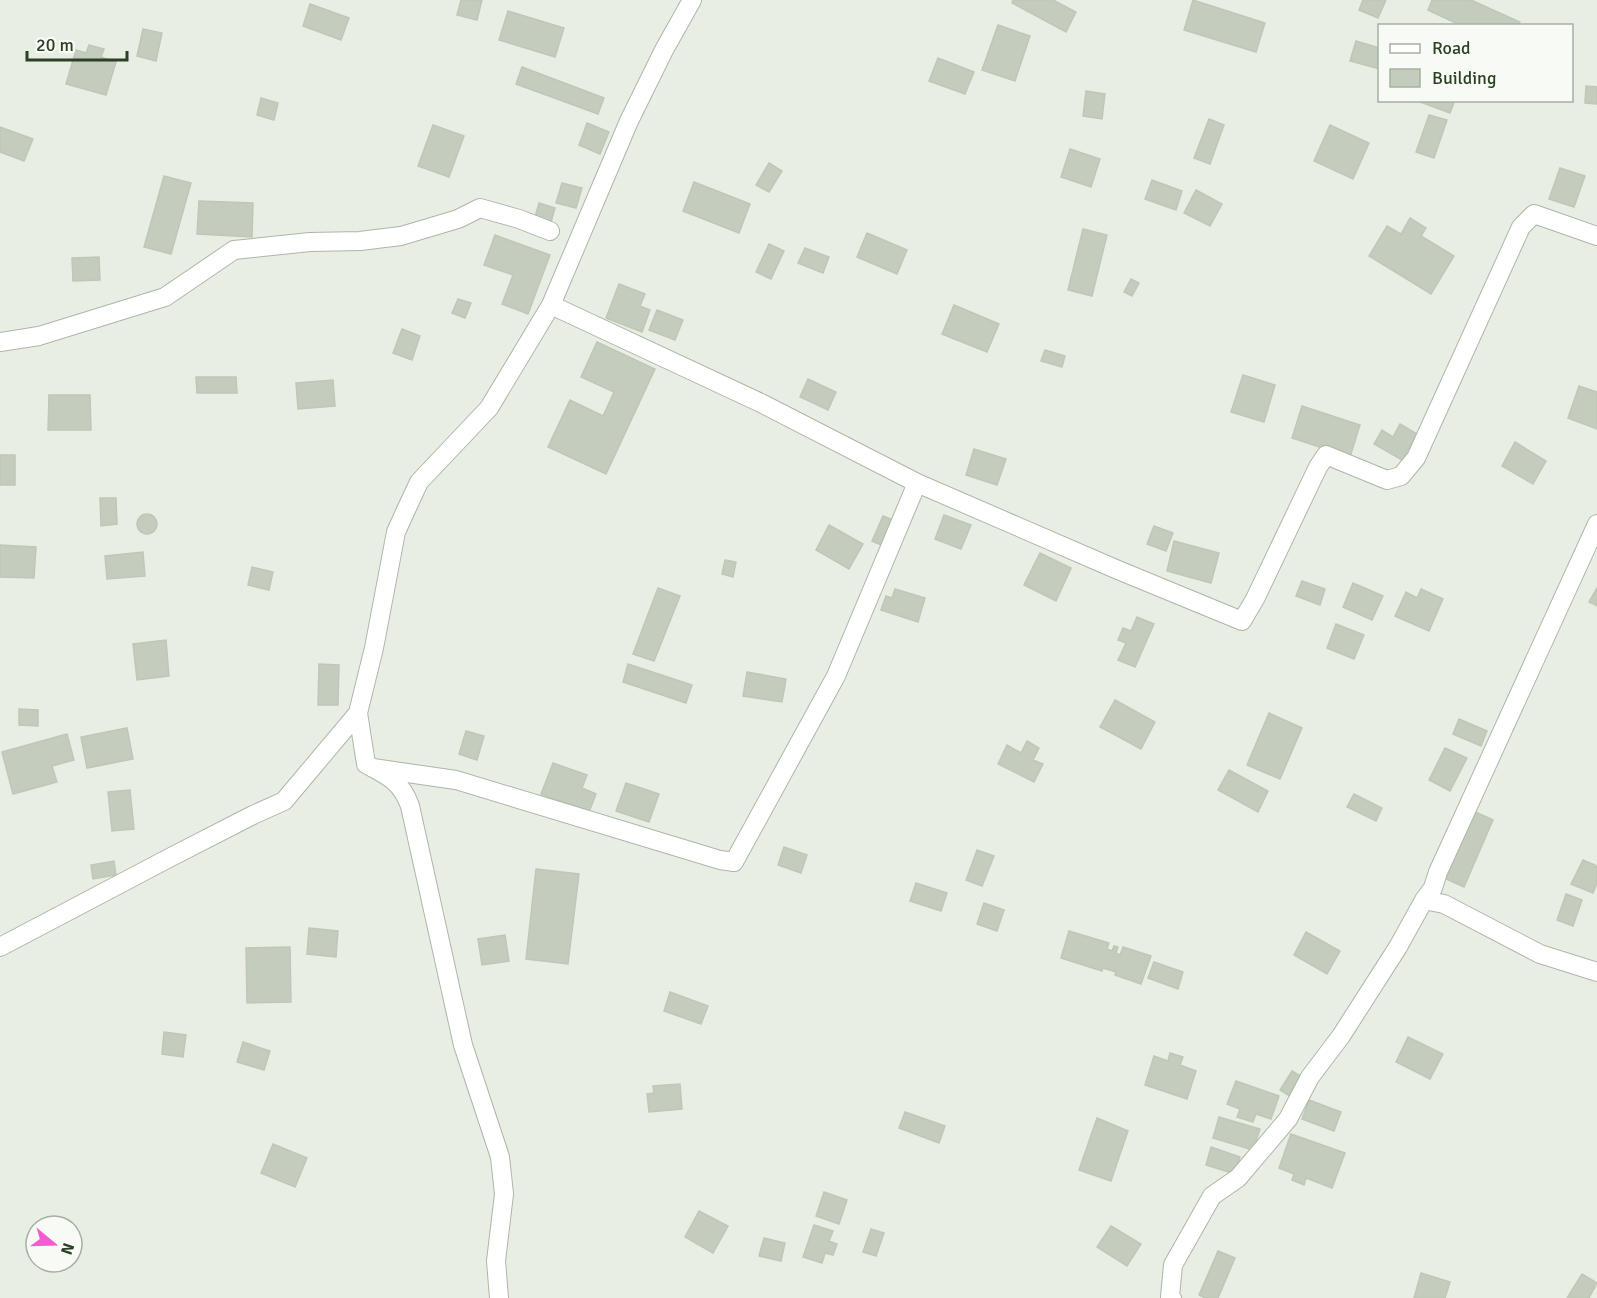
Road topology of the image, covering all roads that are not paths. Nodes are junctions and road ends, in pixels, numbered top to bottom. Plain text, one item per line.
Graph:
1 (692, 0) edge
2 (550, 231) dead end
3 (1597, 236) edge
4 (551, 305) junction
5 (0, 342) edge
6 (917, 483) junction
7 (1597, 525) edge
8 (358, 713) junction
9 (373, 768) junction
10 (1424, 900) junction
11 (0, 947) edge
12 (1597, 972) edge
13 (499, 1298) edge
14 (1172, 1298) edge

1 - 4 street
2 - 5 street
3 - 6 street
4 - 6 street
4 - 8 street
6 - 9 street
7 - 10 street
8 - 9 street
8 - 11 street
9 - 13 street
10 - 12 street
10 - 14 street

